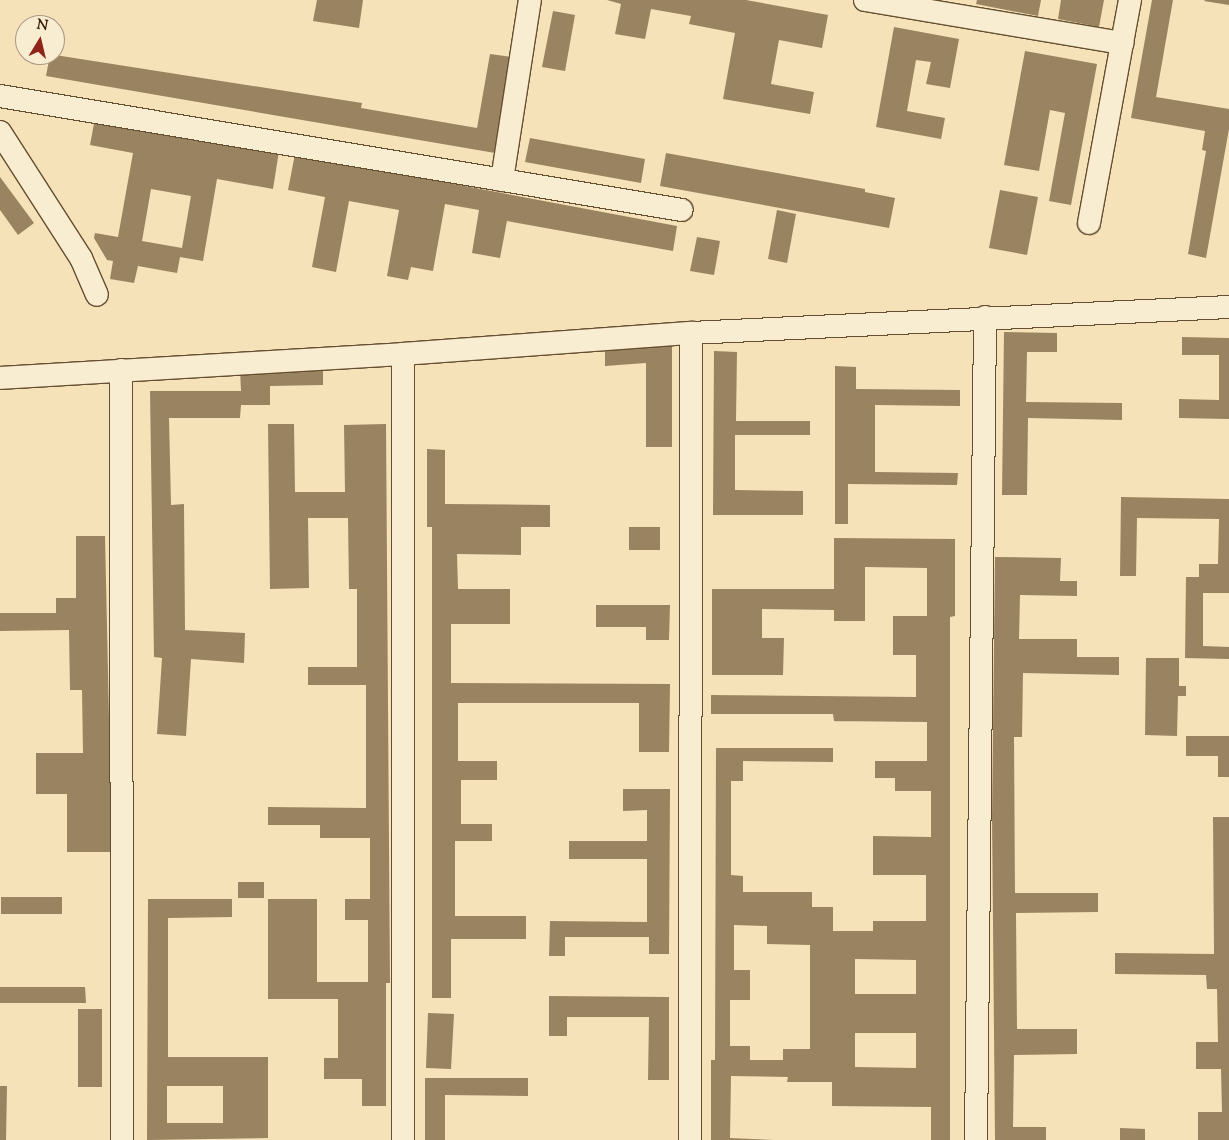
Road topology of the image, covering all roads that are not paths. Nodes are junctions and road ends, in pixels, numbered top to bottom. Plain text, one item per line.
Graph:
1 (530, 0) edge
2 (865, 0) edge
3 (1130, 0) edge
4 (953, 7) edge
5 (1122, 43) junction
6 (0, 96) edge
7 (0, 132) edge
8 (502, 180) junction
9 (682, 210) dead end
10 (1089, 223) dead end
11 (97, 294) dead end
12 (1229, 307) edge
13 (985, 317) junction
14 (691, 333) junction
15 (404, 354) junction
16 (121, 370) junction
17 (0, 378) edge
18 (122, 1140) edge
19 (403, 1140) edge
20 (690, 1140) edge
21 (976, 1140) edge

1 - 8 street
2 - 4 street
3 - 5 street
4 - 5 street
5 - 10 street
6 - 8 street
7 - 11 street
8 - 9 street
12 - 13 street
13 - 14 street
13 - 21 street
14 - 15 street
14 - 20 street
15 - 16 street
15 - 19 street
16 - 17 street
16 - 18 street

